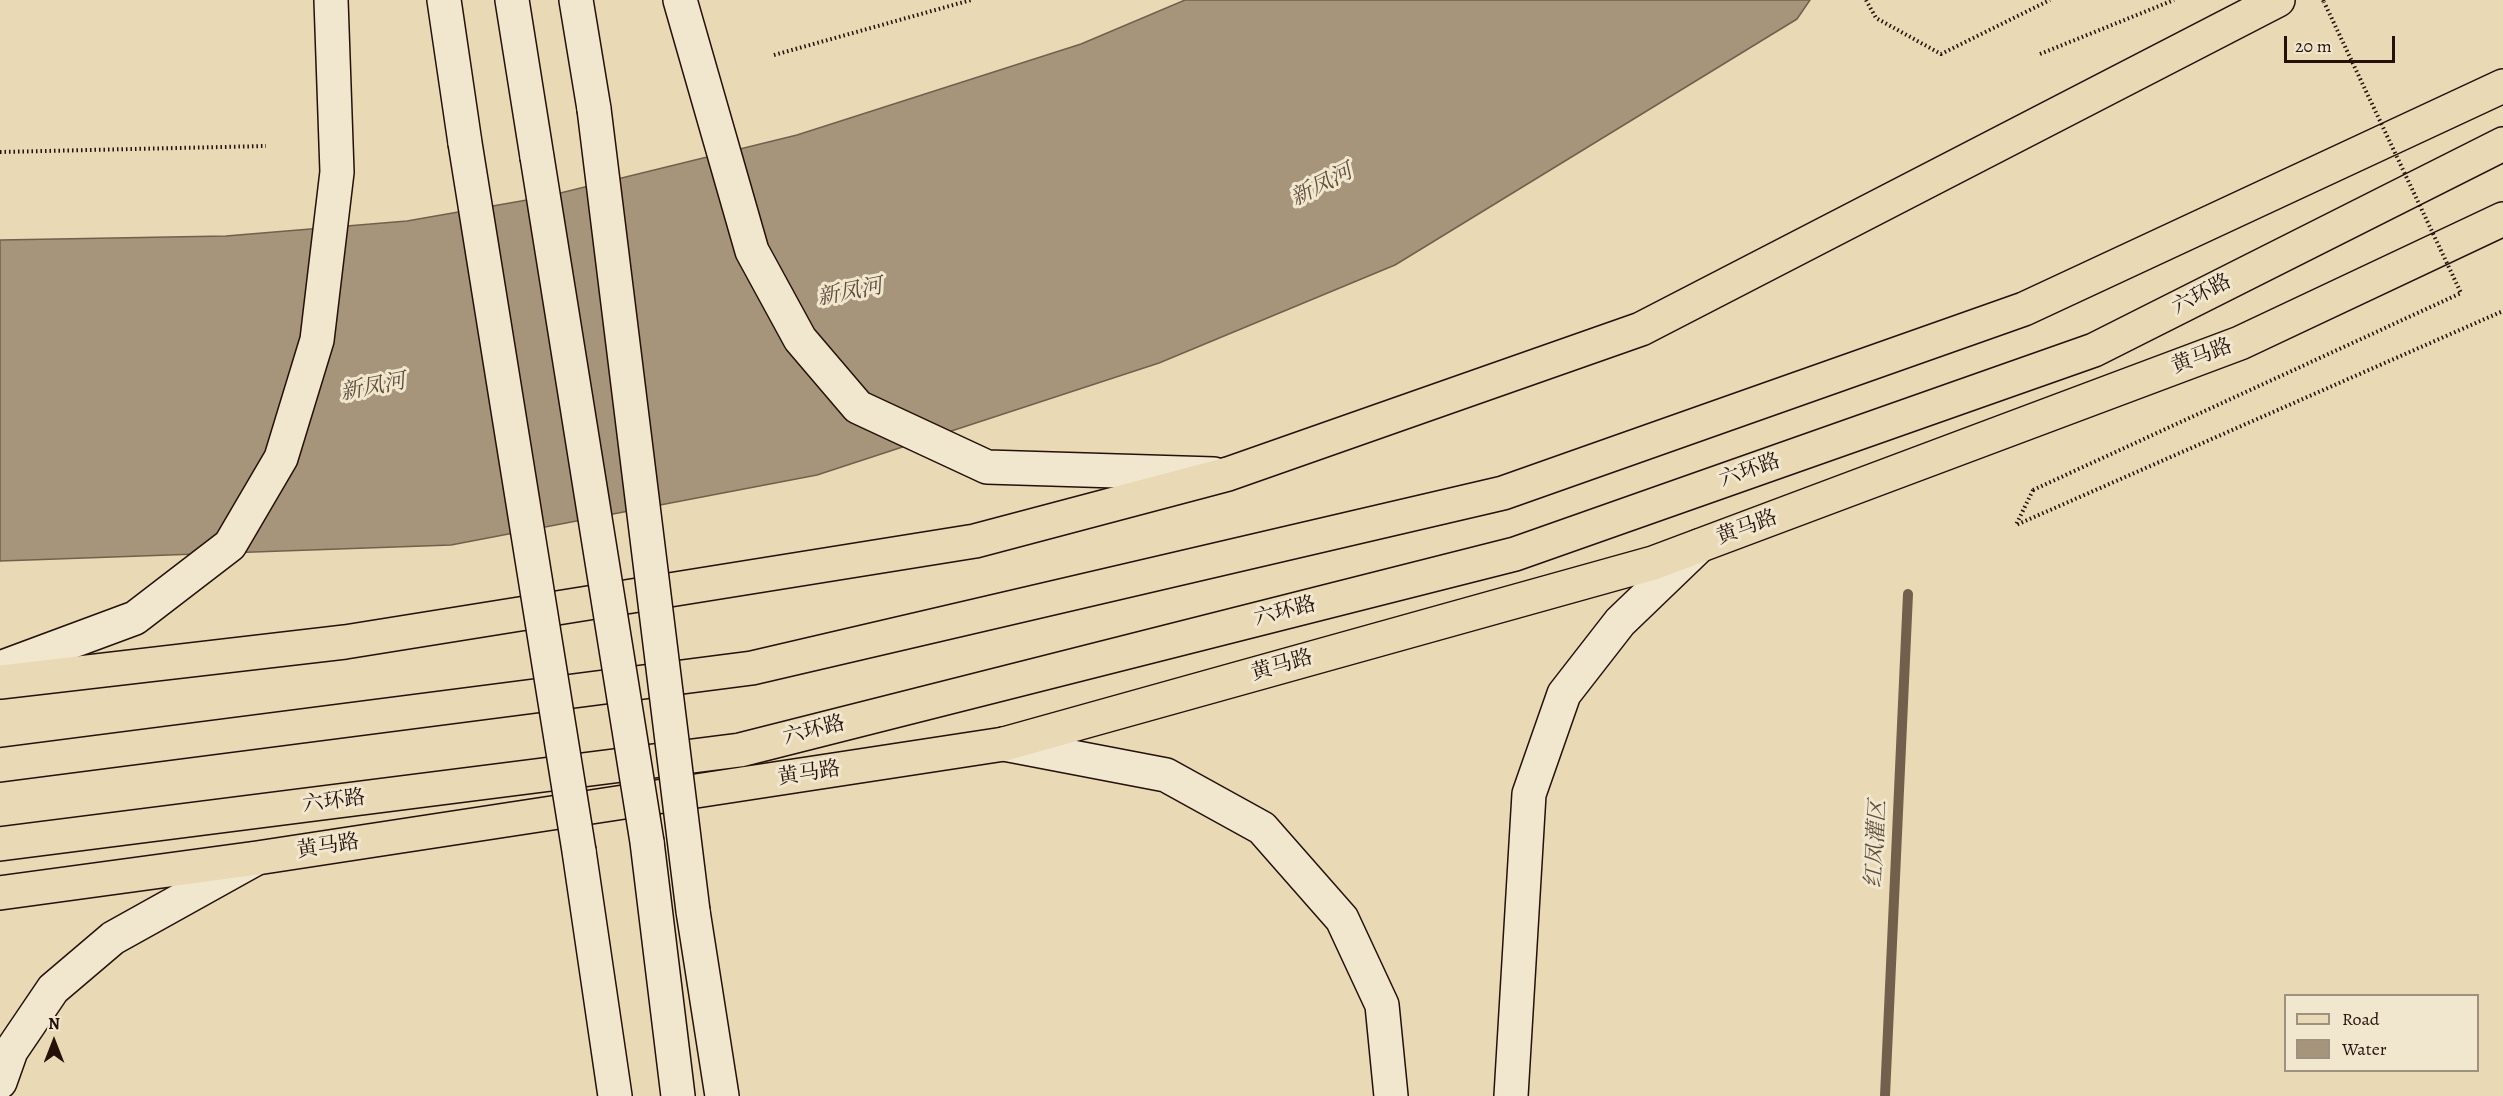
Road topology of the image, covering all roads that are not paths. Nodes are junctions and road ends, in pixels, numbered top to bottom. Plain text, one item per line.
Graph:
1 (331, 0) edge
2 (444, 0) edge
3 (512, 0) edge
4 (576, 0) edge
5 (680, 0) edge
6 (2278, 0) edge
7 (2503, 86) edge
8 (2503, 144) edge
9 (2503, 219) edge
10 (1228, 474) junction
11 (1698, 546) junction
12 (0, 668) edge
13 (0, 682) edge
14 (1004, 744) junction
15 (0, 765) edge
16 (0, 844) edge
17 (257, 858) junction
18 (0, 893) edge
19 (594, 955) junction
20 (0, 1082) edge
21 (594, 1096) edge
22 (615, 1096) edge
23 (678, 1096) edge
24 (722, 1096) edge
25 (1391, 1096) edge
26 (1511, 1096) edge

1 - 12 main road
2 - 19 main road, bridge
3 - 23 main road, bridge
4 - 24 main road, bridge
5 - 10 main road
6 - 10 main road
7 - 15 main road
8 - 16 main road, 六环路
9 - 11 main road, 黄马路
10 - 13 main road
11 - 14 main road, 黄马路
11 - 26 main road
14 - 17 main road, 黄马路
14 - 25 main road
17 - 18 main road, 黄马路
17 - 20 main road
19 - 21 main road
19 - 22 main road

